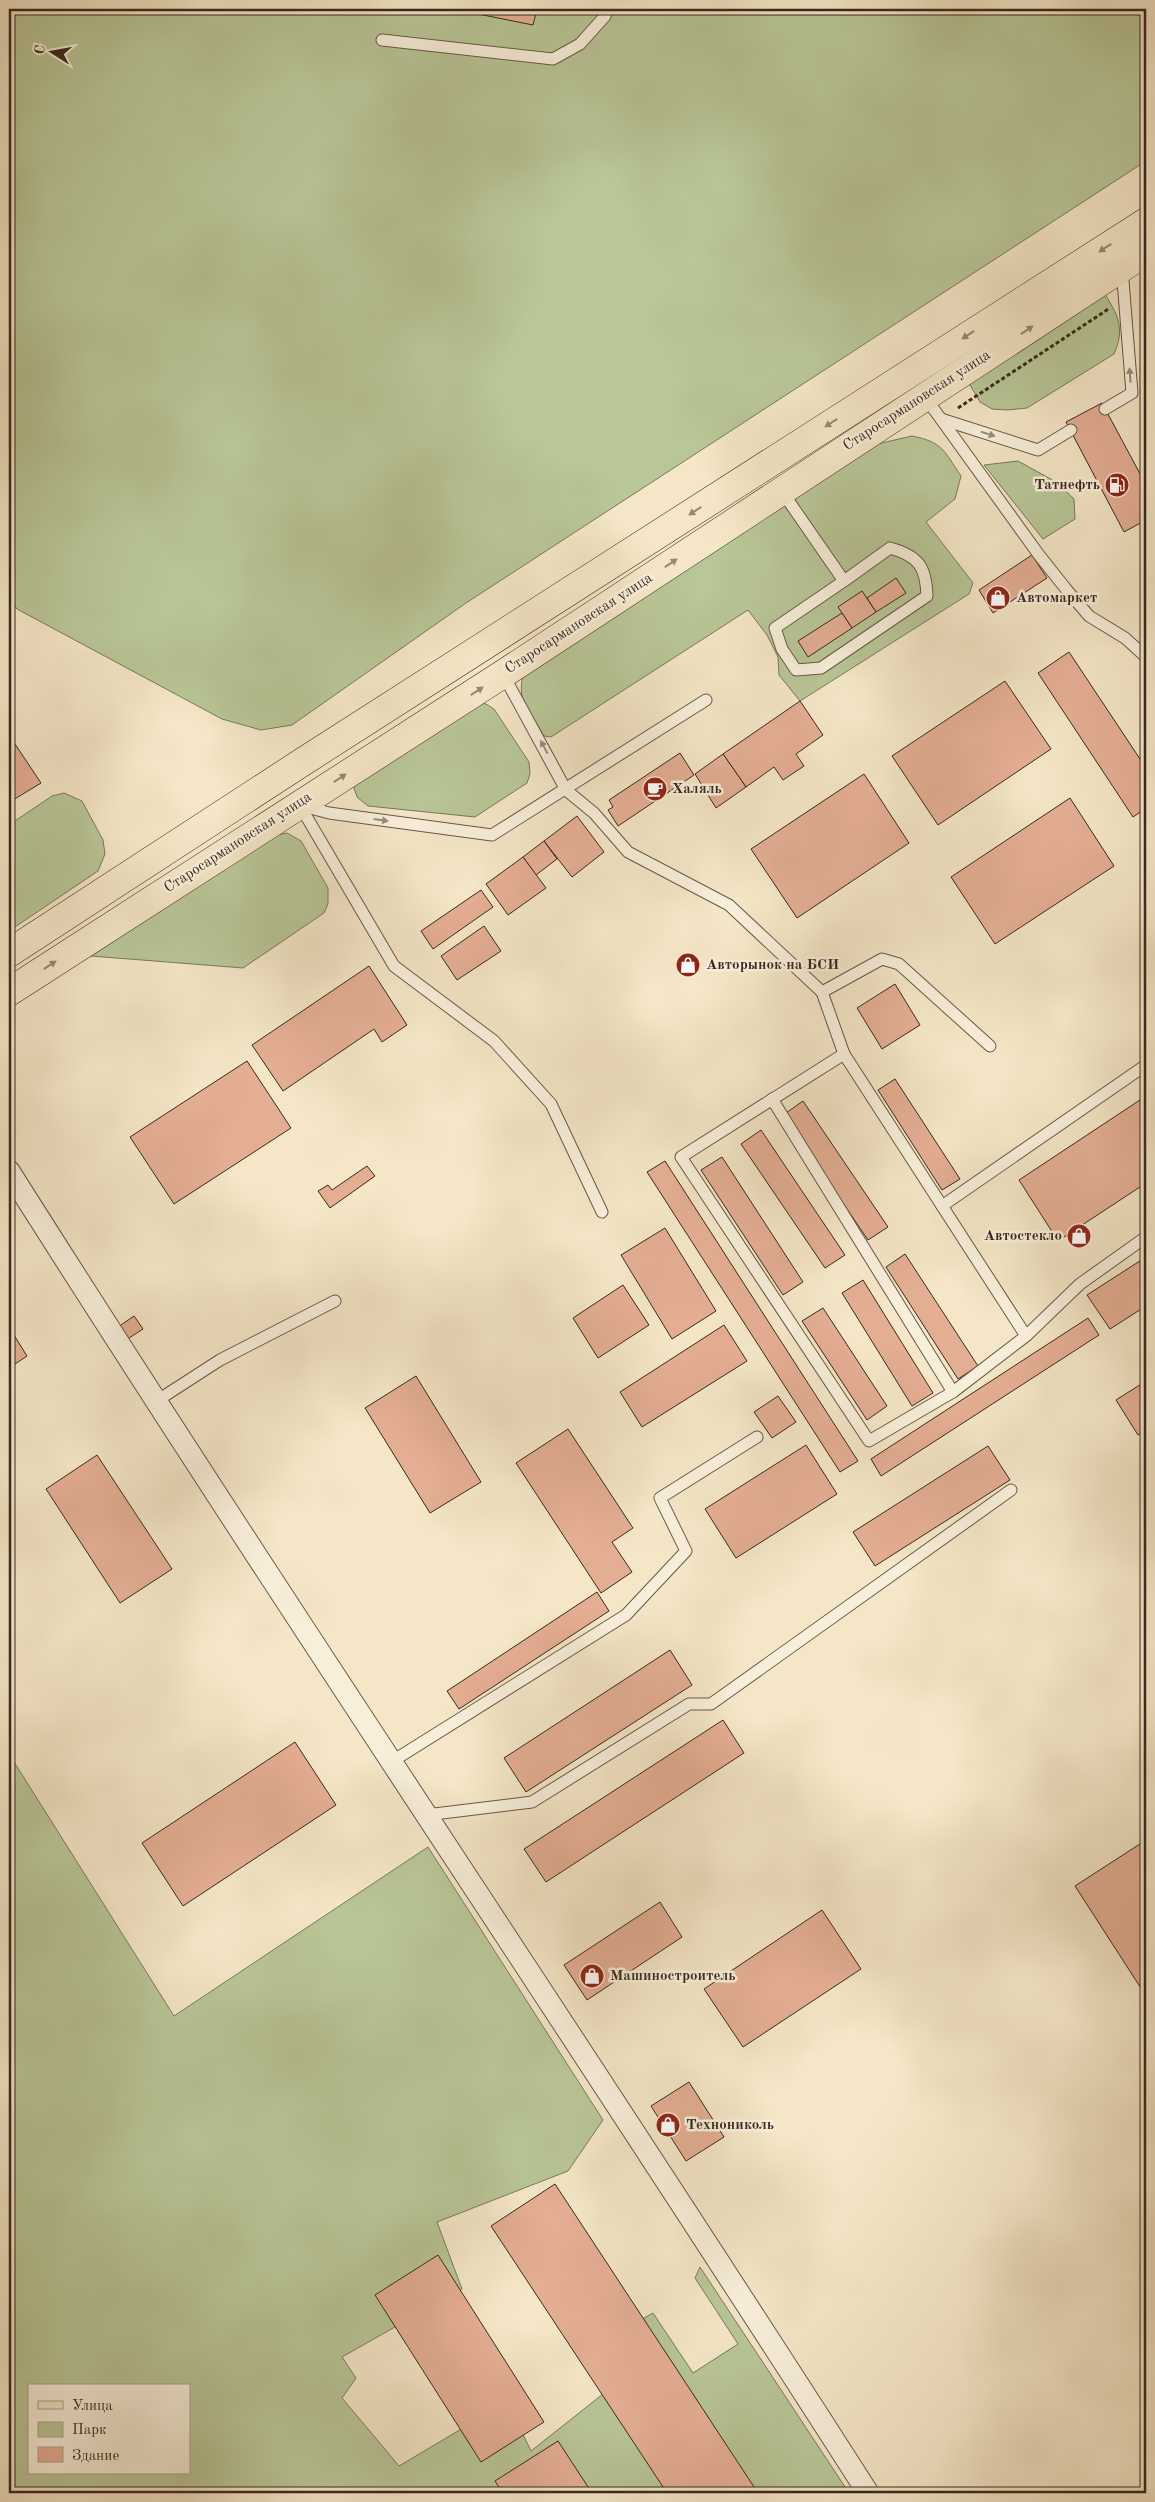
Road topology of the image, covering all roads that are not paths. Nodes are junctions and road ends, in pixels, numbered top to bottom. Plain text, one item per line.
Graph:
1 (607, 9) edge
2 (382, 40) dead end
3 (1146, 222) edge
4 (1146, 252) edge
5 (1122, 268) junction
6 (925, 397) junction
7 (1105, 409) dead end
8 (941, 419) junction
9 (1070, 430) dead end
10 (781, 490) junction
11 (844, 581) junction
12 (1146, 657) edge
13 (503, 674) junction
14 (706, 700) dead end
15 (566, 790) junction
16 (299, 804) junction
17 (9, 953) edge
18 (9, 992) edge
19 (822, 992) junction
20 (990, 1046) dead end
21 (844, 1054) junction
22 (1146, 1065) edge
23 (772, 1099) junction
24 (9, 1171) edge
25 (942, 1206) junction
26 (602, 1212) dead end
27 (1146, 1238) edge
28 (335, 1301) dead end
29 (1026, 1336) junction
30 (953, 1392) junction
31 (154, 1402) junction
32 (757, 1437) dead end
33 (1011, 1490) dead end
34 (391, 1762) junction
35 (426, 1815) junction
36 (868, 2493) edge

1 - 2 lane
3 -> 17 main road, Старосармановская улица
4 - 5 main road, Старосармановская улица
6 -> 5 main road, Старосармановская улица
7 -> 5 lane
6 - 8 lane
6 - 10 main road, Старосармановская улица
8 -> 9 lane
8 - 12 lane
10 - 11 lane
13 -> 10 main road, Старосармановская улица
11 - 11 lane
15 -> 13 lane
16 -> 13 main road, Старосармановская улица
14 - 15 lane
16 -> 15 lane
15 - 19 lane
18 -> 16 main road, Старосармановская улица
16 - 26 lane
19 - 20 lane
19 - 21 lane
21 - 23 lane
21 - 25 lane
22 - 25 lane
23 - 30 lane
23 - 30 lane
24 - 31 street
25 - 29 lane
27 - 29 lane
28 - 31 lane
29 - 30 lane
31 - 34 street
32 - 34 lane
33 - 35 lane
34 - 35 street
35 - 36 street

